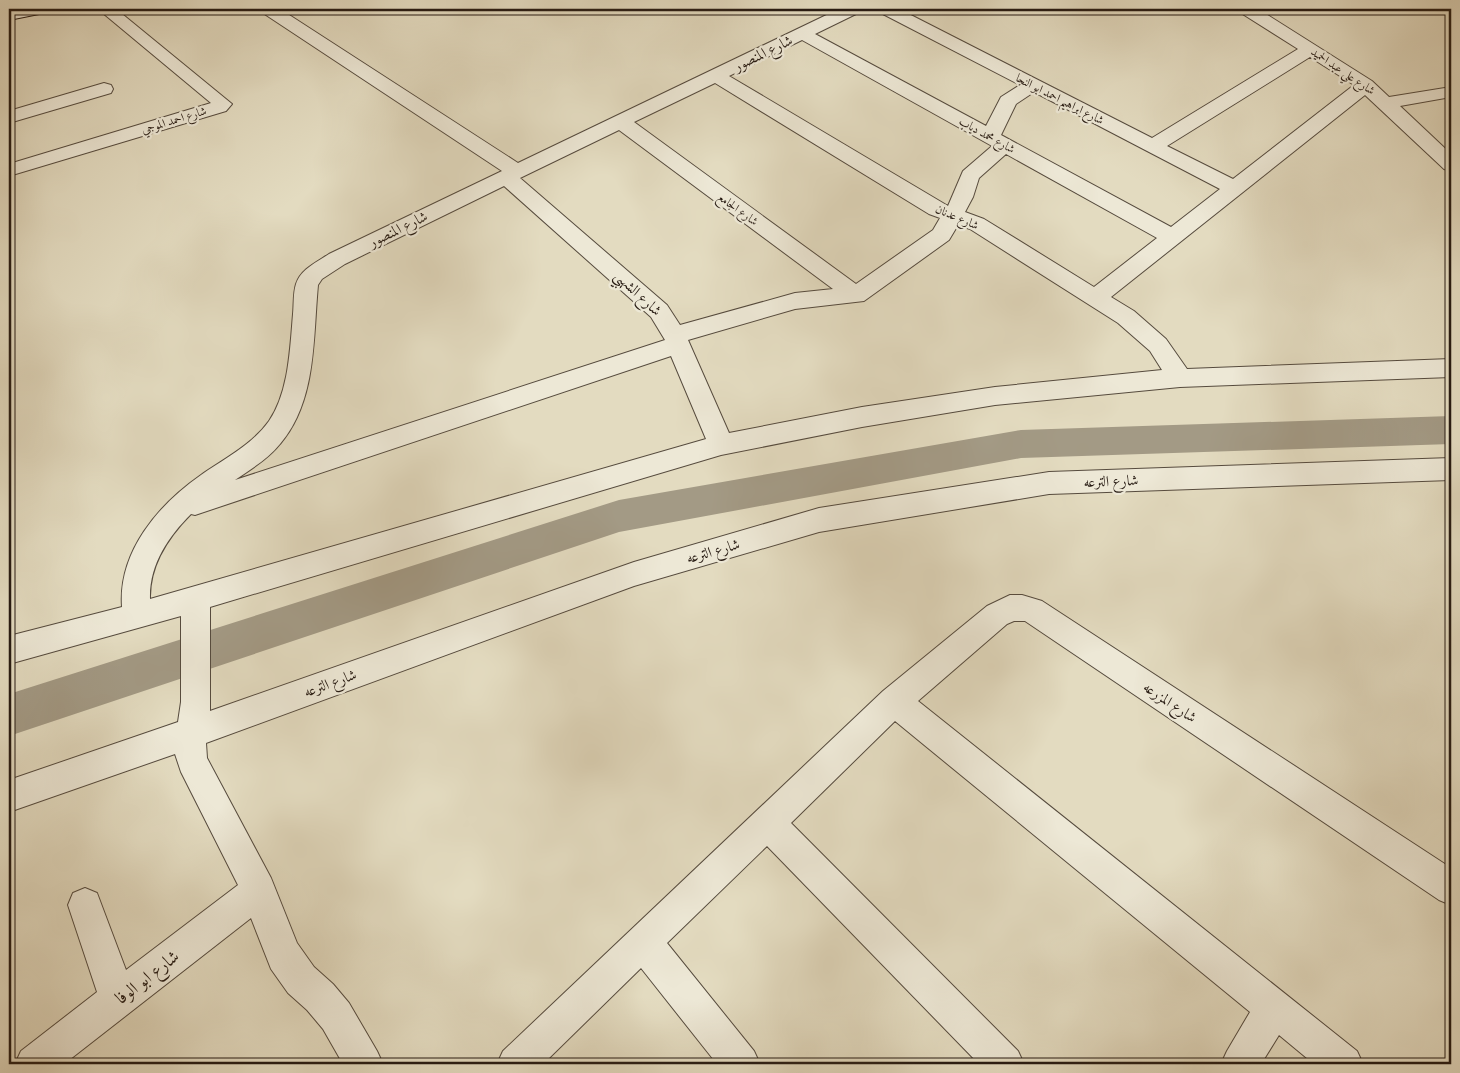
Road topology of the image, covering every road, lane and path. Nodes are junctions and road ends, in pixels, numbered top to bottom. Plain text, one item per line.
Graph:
1 (38, 9) edge
2 (106, 9) edge
3 (269, 9) edge
4 (852, 9) edge
5 (887, 9) edge
6 (1247, 9) edge
7 (9, 15) edge
8 (803, 34) junction
9 (1310, 49) junction
10 (716, 76) junction
11 (1033, 84) junction
12 (1366, 84) junction
13 (104, 89) dead end
14 (1451, 92) edge
15 (1386, 103) junction
16 (9, 117) edge
17 (621, 122) junction
18 (997, 141) junction
19 (1152, 146) junction
20 (1451, 165) edge
21 (9, 170) edge
22 (512, 174) junction
23 (1234, 188) junction
24 (953, 215) junction
25 (1172, 237) junction
26 (856, 296) junction
27 (1095, 298) junction
28 (676, 340) junction
29 (1451, 368) edge
30 (1180, 378) junction
31 (722, 445) junction
32 (1451, 469) edge
33 (176, 510) junction
34 (196, 599) junction
35 (137, 616) junction
36 (9, 650) edge
37 (894, 701) junction
38 (191, 733) junction
39 (9, 796) edge
40 (768, 823) junction
41 (1451, 888) edge
42 (259, 890) junction
43 (85, 905) dead end
44 (643, 942) junction
45 (118, 999) junction
46 (1274, 1008) junction
47 (34, 1064) edge
48 (364, 1064) edge
49 (516, 1064) edge
50 (741, 1064) edge
51 (1005, 1064) edge
52 (1240, 1064) edge
53 (1344, 1064) edge

1 - 7 street
2 - 21 street, شارع احمد الموجي
3 - 22 street, شارع الشهبي
4 - 8 street, شارع المنصور
5 - 11 street, شارع ابراهيم احمد ابو النجا
6 - 9 street, شارع علي عبد الحميد
8 - 10 street, شارع المنصور
8 - 18 street, شارع محمد دياب
9 - 12 street, شارع علي عبد الحميد
9 - 19 street
10 - 17 street, شارع المنصور
10 - 24 street, شارع عدنان
11 - 18 street
11 - 19 street, شارع ابراهيم احمد ابو النجا
12 - 15 street, شارع علي عبد الحميد
12 - 23 street
13 - 16 street
14 - 15 street
15 - 20 street, شارع علي عبد الحميد
17 - 22 street, شارع المنصور
17 - 26 street, شارع الجامع
18 - 24 street
18 - 25 street, شارع محمد دياب
19 - 23 street, شارع ابراهيم احمد ابو النجا
22 - 28 street, شارع الشهبي
22 - 33 street, شارع المنصور
23 - 25 street
24 - 26 street
24 - 27 street, شارع عدنان
25 - 27 street
26 - 28 street
27 - 30 street, شارع عدنان
28 - 31 street, شارع الشهبي
28 - 33 street
29 - 30 street
30 - 31 street
31 - 34 street
32 - 38 street, شارع الترعه
33 - 35 street, شارع المنصور
34 - 35 street
34 - 38 street
35 - 36 street
37 - 40 street, شارع المزرعه
37 - 41 street, شارع المزرعه
37 - 46 street
38 - 39 street, شارع الترعه
38 - 42 street
40 - 44 street, شارع المزرعه
40 - 51 street
42 - 45 street, شارع ابو الوفا
42 - 48 street
43 - 45 street
44 - 49 street, شارع المزرعه
44 - 50 street
45 - 47 street, شارع ابو الوفا
46 - 52 street
46 - 53 street

